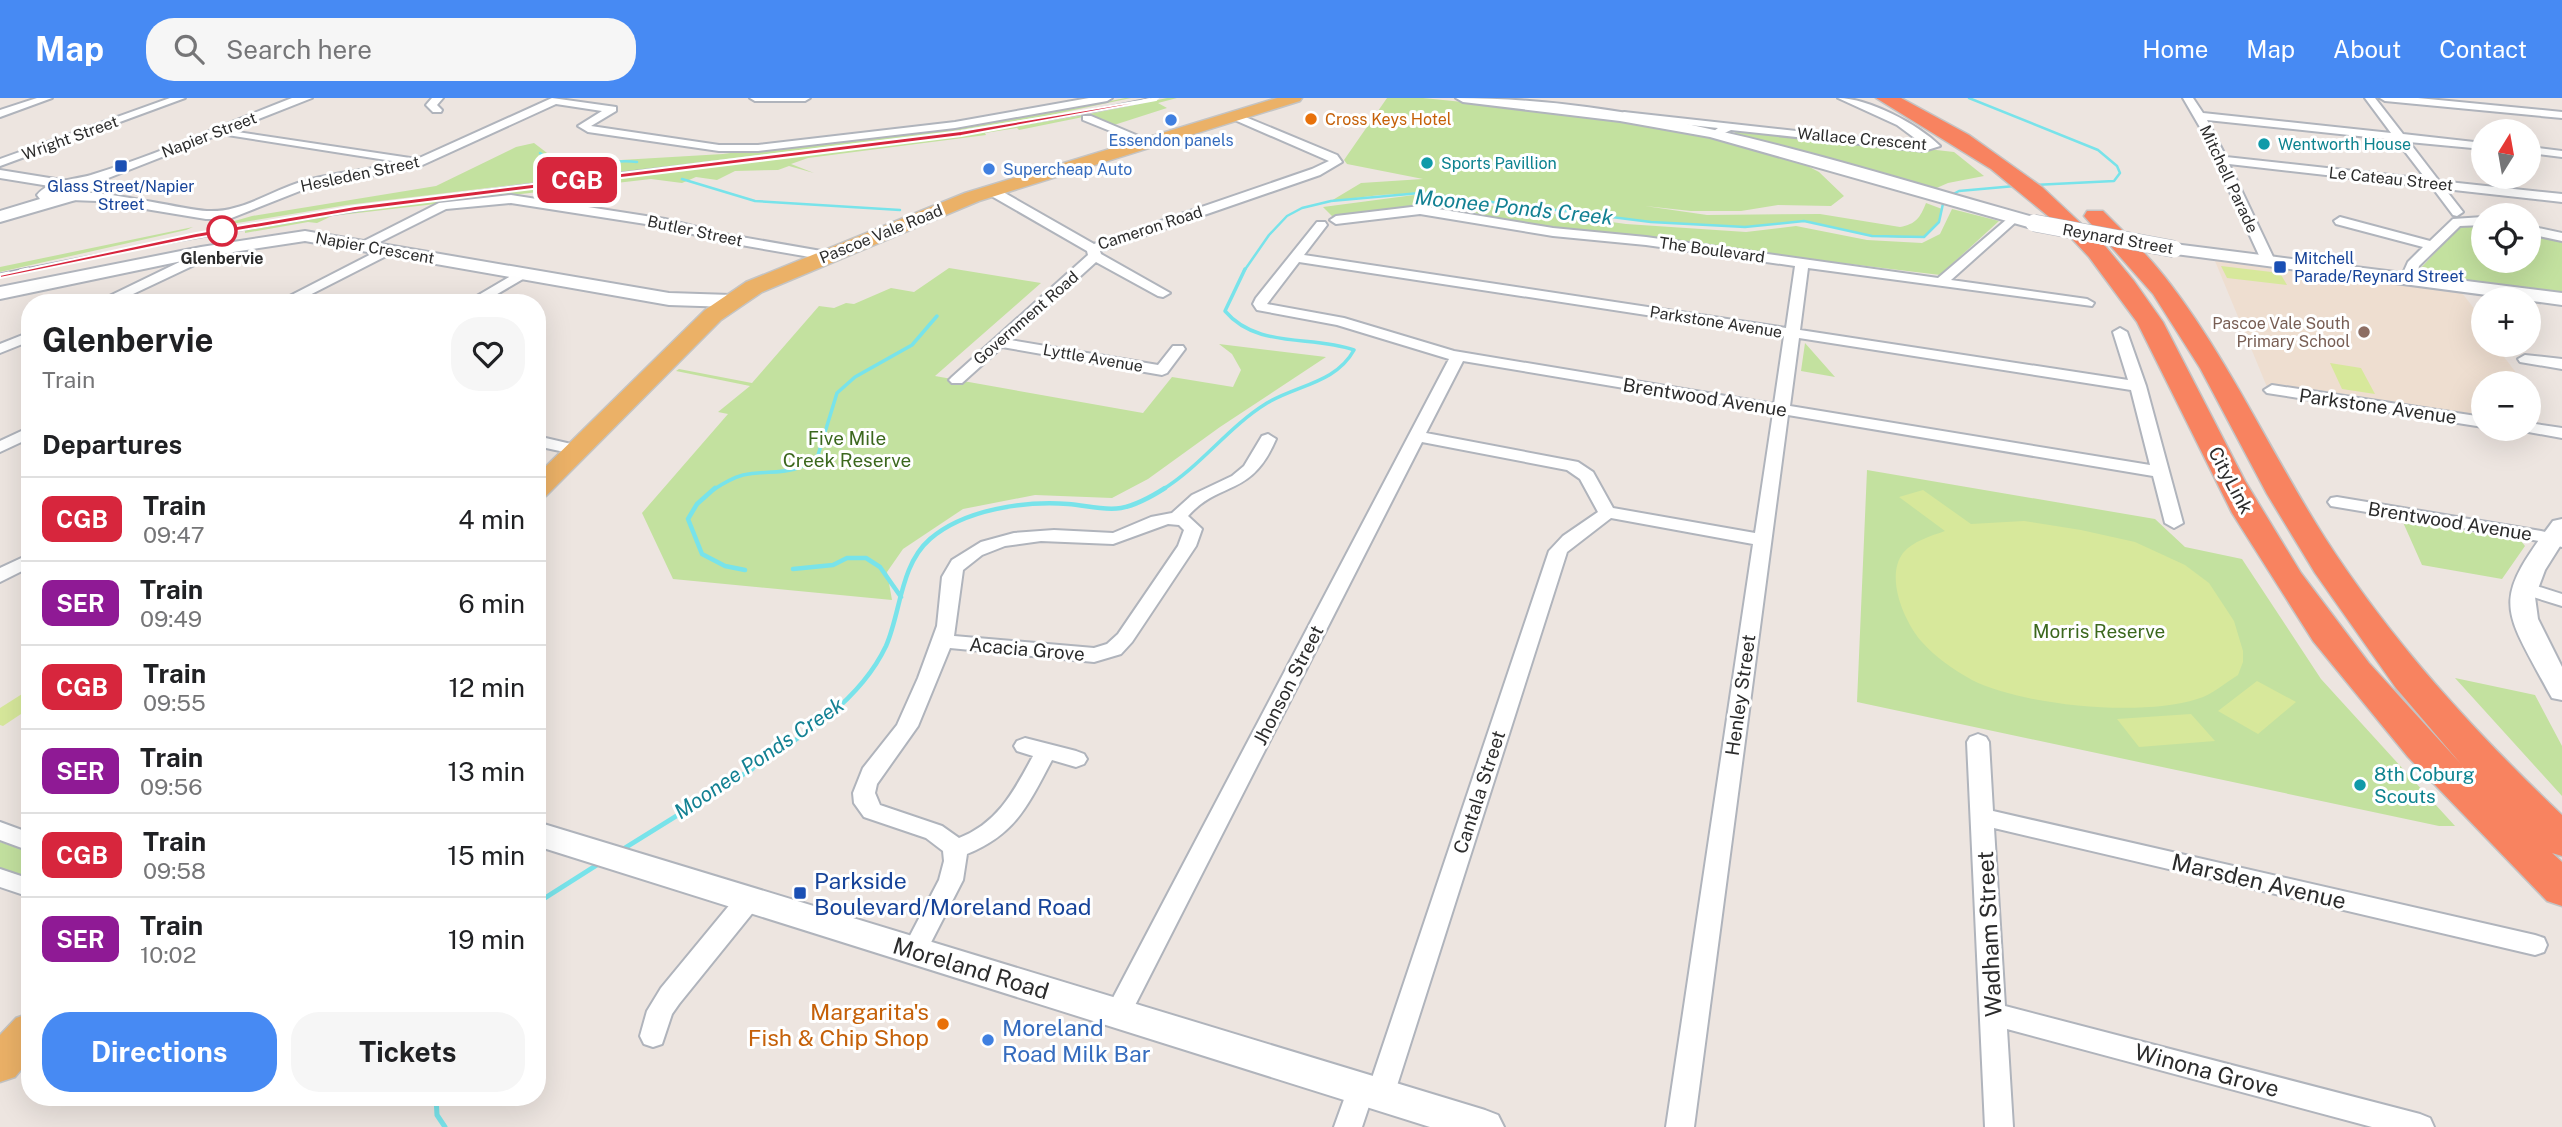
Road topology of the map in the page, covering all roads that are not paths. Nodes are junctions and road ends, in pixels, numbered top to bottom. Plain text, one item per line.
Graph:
1 (47, 98) edge
2 (180, 98) edge
3 (305, 98) edge
4 (438, 98) edge
5 (755, 98) edge
6 (805, 98) edge
7 (1107, 98) edge
8 (1294, 98) edge
9 (1463, 98) edge
10 (1843, 98) edge
11 (1886, 98) edge
12 (1914, 98) edge
13 (2188, 98) edge
14 (2370, 98) edge
15 (2385, 98) edge
16 (558, 99) edge
17 (437, 110) dead end
18 (1581, 111) junction
19 (0, 114) edge
20 (2562, 115) edge
21 (1234, 116) junction
22 (2200, 116) junction
23 (1087, 118) dead end
24 (1722, 130) junction
25 (221, 131) junction
26 (2400, 137) junction
27 (1149, 143) junction
28 (2471, 145) edge
29 (2541, 151) edge
30 (2562, 154) edge
31 (2221, 160) junction
32 (421, 162) junction
33 (0, 163) edge
34 (0, 174) edge
35 (2033, 184) junction
36 (2435, 184) junction
37 (0, 185) edge
38 (992, 191) junction
39 (1916, 191) joint
40 (70, 192) junction
41 (2562, 198) edge
42 (1979, 209) joint
43 (8, 214) edge
44 (2461, 216) junction
45 (2013, 218) junction
46 (2471, 219) edge
47 (1336, 220) dead end
48 (2340, 221) dead end
49 (1321, 225) dead end
50 (2541, 233) edge
51 (2562, 237) edge
52 (363, 245) junction
53 (2433, 246) junction
54 (387, 250) junction
55 (201, 252) junction
56 (1094, 253) junction
57 (827, 256) junction
58 (1294, 257) junction
59 (2268, 261) junction
60 (1802, 263) junction
61 (523, 274) junction
62 (2417, 281) junction
63 (1941, 282) junction
64 (0, 293) edge
65 (1163, 293) dead end
66 (121, 294) edge
67 (301, 294) edge
68 (488, 294) edge
69 (669, 299) junction
70 (2562, 299) edge
71 (731, 301) junction
72 (2087, 303) dead end
73 (713, 315) junction
74 (2120, 332) dead end
75 (1792, 333) junction
76 (21, 340) edge
77 (997, 342) junction
78 (0, 349) edge
79 (1178, 349) dead end
80 (1458, 356) junction
81 (2525, 359) dead end
82 (2562, 364) edge
83 (957, 380) dead end
84 (2138, 386) junction
85 (2272, 390) dead end
86 (1780, 410) junction
87 (2471, 420) edge
88 (2541, 430) edge
89 (2562, 433) edge
90 (21, 436) edge
91 (1416, 436) junction
92 (1268, 439) dead end
93 (546, 443) edge
94 (0, 447) edge
95 (578, 450) junction
96 (2160, 472) junction
97 (546, 481) edge
98 (2337, 502) dead end
99 (1607, 512) junction
100 (1176, 519) junction
101 (2174, 523) dead end
102 (1762, 540) junction
103 (2560, 541) edge
104 (21, 564) edge
105 (0, 576) edge
106 (2542, 594) edge
107 (941, 641) junction
108 (2562, 665) edge
109 (2562, 691) edge
110 (1978, 742) dead end
111 (1076, 759) dead end
112 (1982, 817) junction
113 (0, 831) edge
114 (546, 837) edge
115 (21, 839) edge
116 (2562, 840) edge
117 (954, 850) junction
118 (0, 878) edge
119 (21, 885) edge
120 (2562, 889) edge
121 (750, 898) junction
122 (2535, 944) dead end
123 (914, 951) junction
124 (1118, 1013) junction
125 (1993, 1014) junction
126 (653, 1036) dead end
127 (21, 1040) edge
128 (0, 1064) edge
129 (1371, 1092) junction
130 (1348, 1127) edge
131 (1485, 1127) edge
132 (1680, 1127) edge
133 (1999, 1127) edge
134 (2420, 1127) edge

1 - 19 street
2 - 33 street, Wright Street
3 - 25 street, Napier Street
4 - 17 street
5 - 6 street
7 - 16 street
8 - 21 main road, Pascoe Vale Road
9 - 18 street
10 - 24 street, Wallace Crescent
11 - 35 highway, CityLink
12 - 35 highway, CityLink
13 - 22 street, Mitchell Parade
14 - 26 street
15 - 20 street
16 - 32 street, Hesleden Street
18 - 24 street, Wallace Crescent
18 - 24 street, Reynard Street
21 - 27 main road, Pascoe Vale Road
21 - 56 street, Cameron Road
22 - 26 street
22 - 31 street, Mitchell Parade
23 - 27 street
24 - 39 street, Reynard Street
25 - 32 street
25 - 40 street, Napier Street
26 - 28 street
26 - 36 street
27 - 38 main road, Pascoe Vale Road
29 - 30 street
31 - 36 street, Le Cateau Street
31 - 59 street, Mitchell Parade
32 - 40 street, Hesleden Street
34 - 40 street
35 - 116 highway, CityLink
35 - 120 highway, CityLink
36 - 41 street, Le Cateau Street
36 - 44 street
37 - 40 street
38 - 56 street, Cameron Road
38 - 57 main road, Pascoe Vale Road
39 - 42 street, Reynard Street
40 - 43 street, Napier Street
42 - 45 street, Reynard Street
44 - 46 street
44 - 53 street
45 - 59 street, Reynard Street, bridge
45 - 63 street
47 - 60 street, The Boulevard
48 - 53 street
49 - 58 street
50 - 51 street
52 - 54 street, Napier Crescent
52 - 55 street, Napier Crescent
52 - 57 street, Butler Street
53 - 62 street
54 - 61 street, Napier Crescent
54 - 67 street
55 - 64 street, Napier Crescent
55 - 66 street
56 - 65 street
56 - 77 street, Government Road
57 - 71 main road, Pascoe Vale Road
58 - 75 street, Parkstone Avenue
58 - 80 street, Brentwood Avenue
59 - 62 street, Reynard Street
60 - 63 street, The Boulevard
60 - 75 street, Henley Street
61 - 68 street
61 - 69 street, Napier Crescent
62 - 70 street, Reynard Street
63 - 72 street, The Boulevard
69 - 71 street, Napier Crescent
69 - 73 street, Napier Crescent
71 - 73 main road, Pascoe Vale Road
73 - 95 main road, Pascoe Vale Road
74 - 84 street
75 - 84 street, Parkstone Avenue
75 - 86 street, Henley Street
76 - 78 street
77 - 79 street, Lyttle Avenue
77 - 83 street, Government Road
80 - 86 street, Brentwood Avenue
80 - 91 street, Jhonson Street
81 - 82 street
84 - 96 street
85 - 87 street, Parkstone Avenue
86 - 96 street, Brentwood Avenue
86 - 102 street, Henley Street
88 - 89 street
90 - 94 street
91 - 99 street
91 - 124 street, Jhonson Street
92 - 100 street
93 - 95 street
95 - 97 main road, Pascoe Vale Road
96 - 101 street
98 - 103 street, Brentwood Avenue
99 - 102 street
99 - 129 street, Cantala Street
100 - 107 street
100 - 107 street, Acacia Grove
102 - 132 street, Henley Street
103 - 106 street
104 - 105 street
106 - 108 street
106 - 109 street
107 - 117 street
110 - 112 street, Wadham Street
111 - 117 street
112 - 122 street, Marsden Avenue
112 - 125 street, Wadham Street
113 - 115 street
114 - 121 street, Moreland Road
117 - 123 street
118 - 119 street
121 - 123 street, Moreland Road
121 - 126 street
123 - 124 street, Moreland Road
124 - 129 street, Moreland Road
125 - 133 street, Wadham Street
125 - 134 street, Winona Grove
127 - 128 main road
129 - 130 street, Cantala Street
129 - 131 street, Moreland Road

